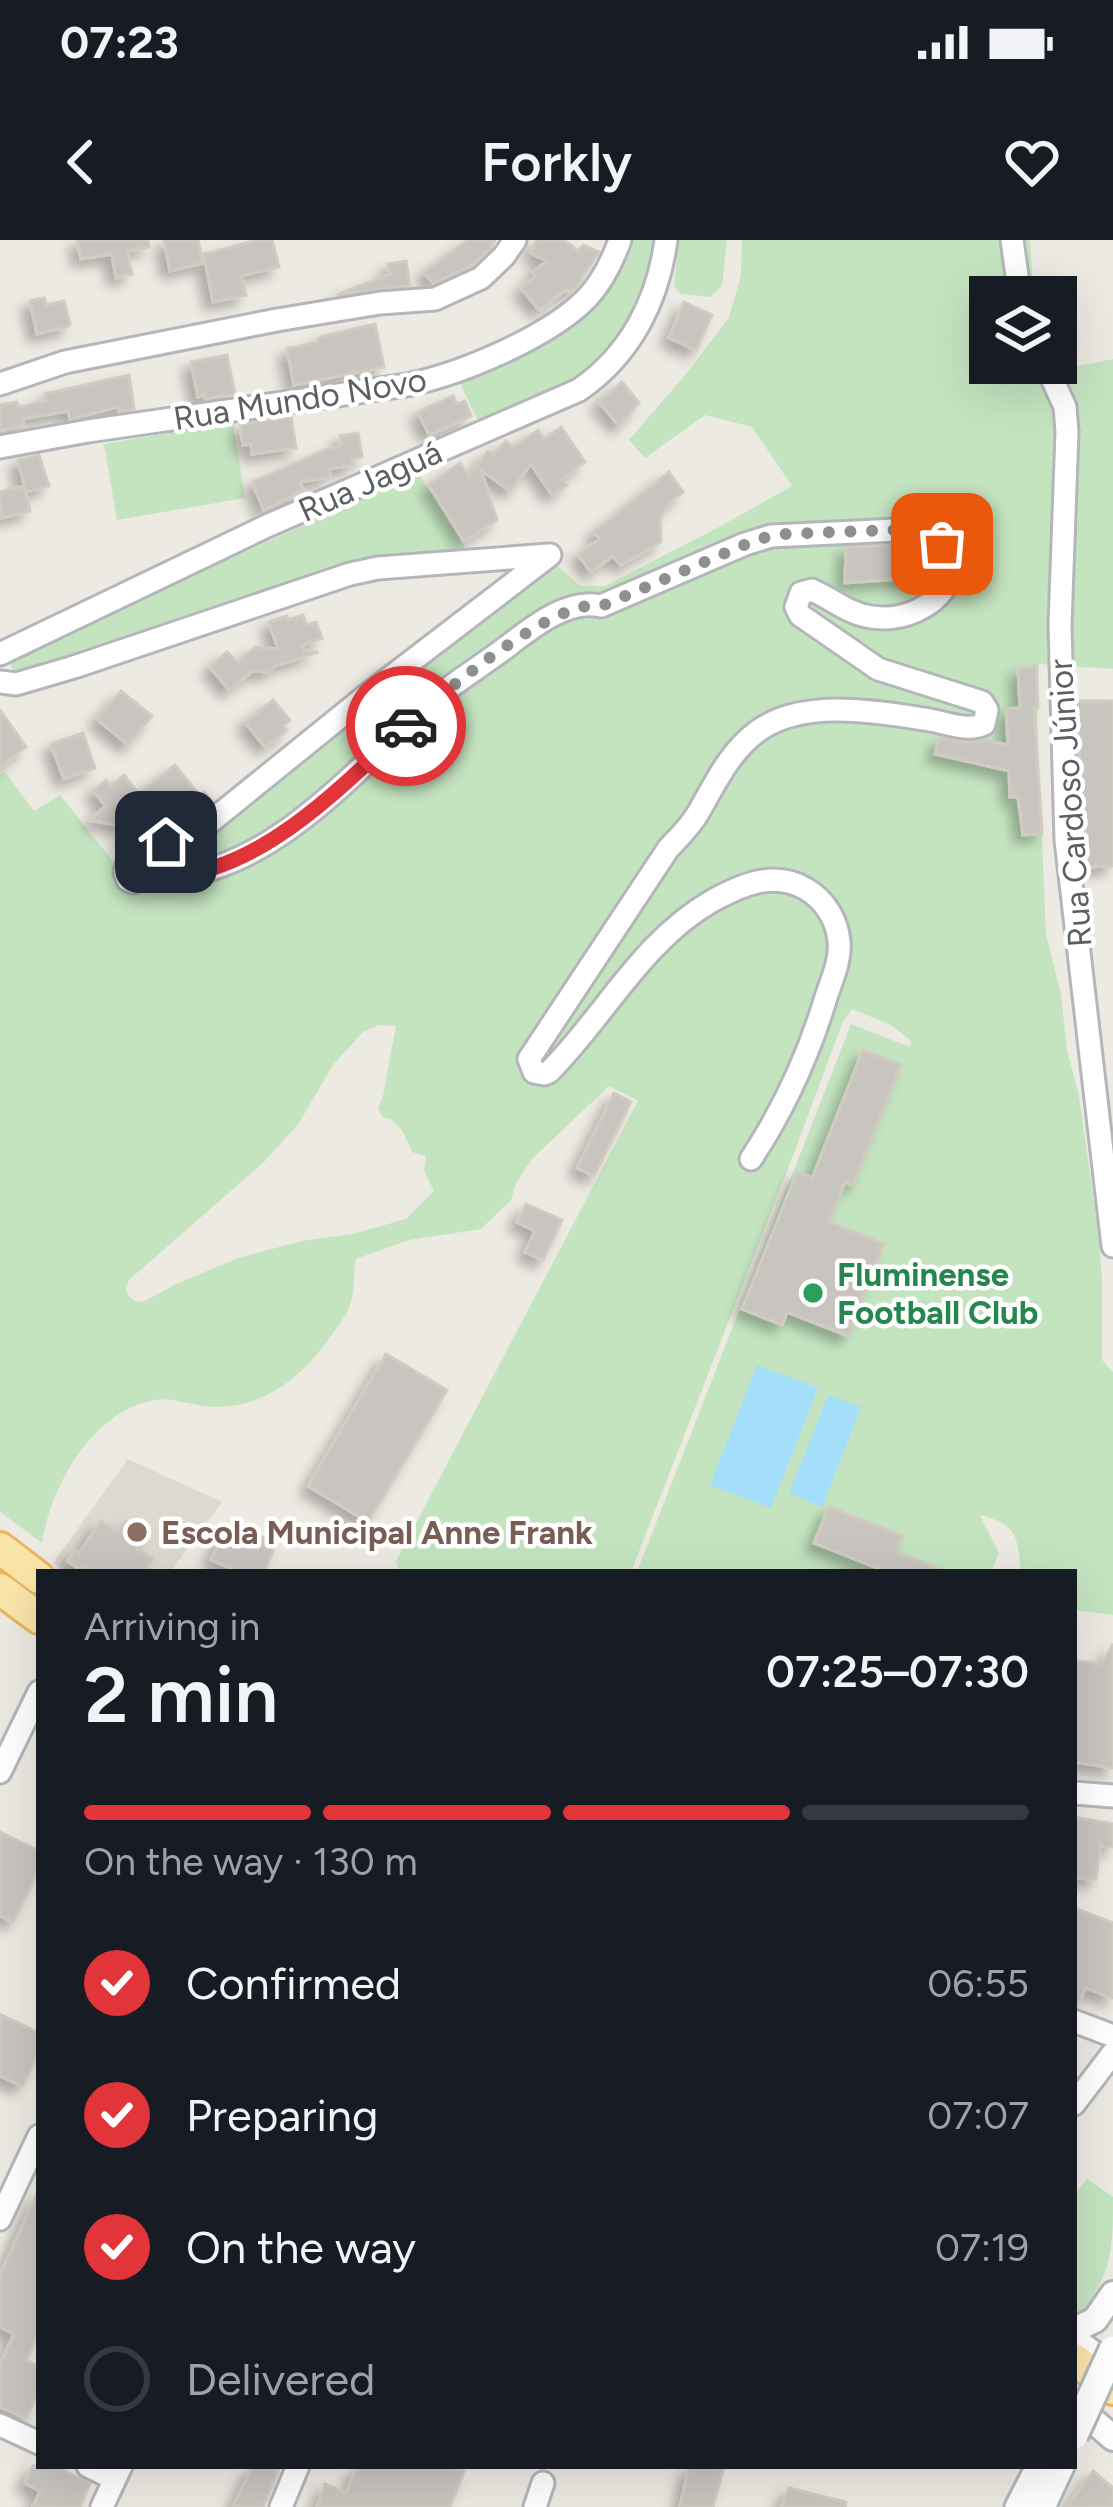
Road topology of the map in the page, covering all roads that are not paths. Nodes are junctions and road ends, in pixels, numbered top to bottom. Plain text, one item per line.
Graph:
1 (515, 240) edge
2 (620, 240) edge
3 (666, 240) edge
4 (1012, 240) edge
5 (1017, 276) edge
6 (0, 384) edge
7 (1055, 384) edge
8 (0, 447) edge
9 (0, 654) edge
10 (0, 682) edge
11 (184, 842) junction
12 (162, 861) junction
13 (751, 1160) dead end
14 (1113, 1246) edge
15 (0, 1549) edge
16 (36, 1576) edge
17 (0, 1588) edge
18 (36, 1616) edge
19 (36, 1698) edge
20 (0, 1772) edge
21 (1077, 1792) edge
22 (1113, 1796) edge
23 (1077, 2022) edge
24 (1113, 2036) edge
25 (1113, 2053) edge
26 (1077, 2100) edge
27 (36, 2142) edge
28 (0, 2219) edge
29 (1113, 2294) edge
30 (1077, 2329) edge
31 (1077, 2341) edge
32 (1113, 2350) edge
33 (1077, 2361) edge
34 (1113, 2369) edge
35 (1077, 2384) edge
36 (1113, 2389) edge
37 (1077, 2407) edge
38 (1113, 2410) edge
39 (0, 2425) edge
40 (1077, 2428) edge
41 (1113, 2438) edge
42 (36, 2442) edge
43 (297, 2469) edge
44 (1035, 2469) edge
45 (1059, 2469) edge
46 (118, 2472) edge
47 (543, 2482) dead end
48 (103, 2507) edge
49 (281, 2507) edge
50 (536, 2507) edge
51 (1016, 2507) edge
52 (1041, 2507) edge

1 - 6 street
2 - 8 street, Rua Mundo Novo
3 - 9 street, Rua Jaguá
4 - 5 street
7 - 14 street, Rua Cardoso Júnior
10 - 11 street
11 - 12 street
11 - 12 street
12 - 13 street
15 - 16 main road
17 - 18 main road
19 - 20 street
21 - 22 street
23 - 24 street
25 - 26 street
27 - 28 street
29 - 30 street
31 - 34 street
32 - 40 main road, bridge
33 - 36 main road
35 - 38 main road
37 - 41 street
39 - 42 street
43 - 49 street
44 - 51 street
45 - 52 main road
46 - 48 street
47 - 50 street

